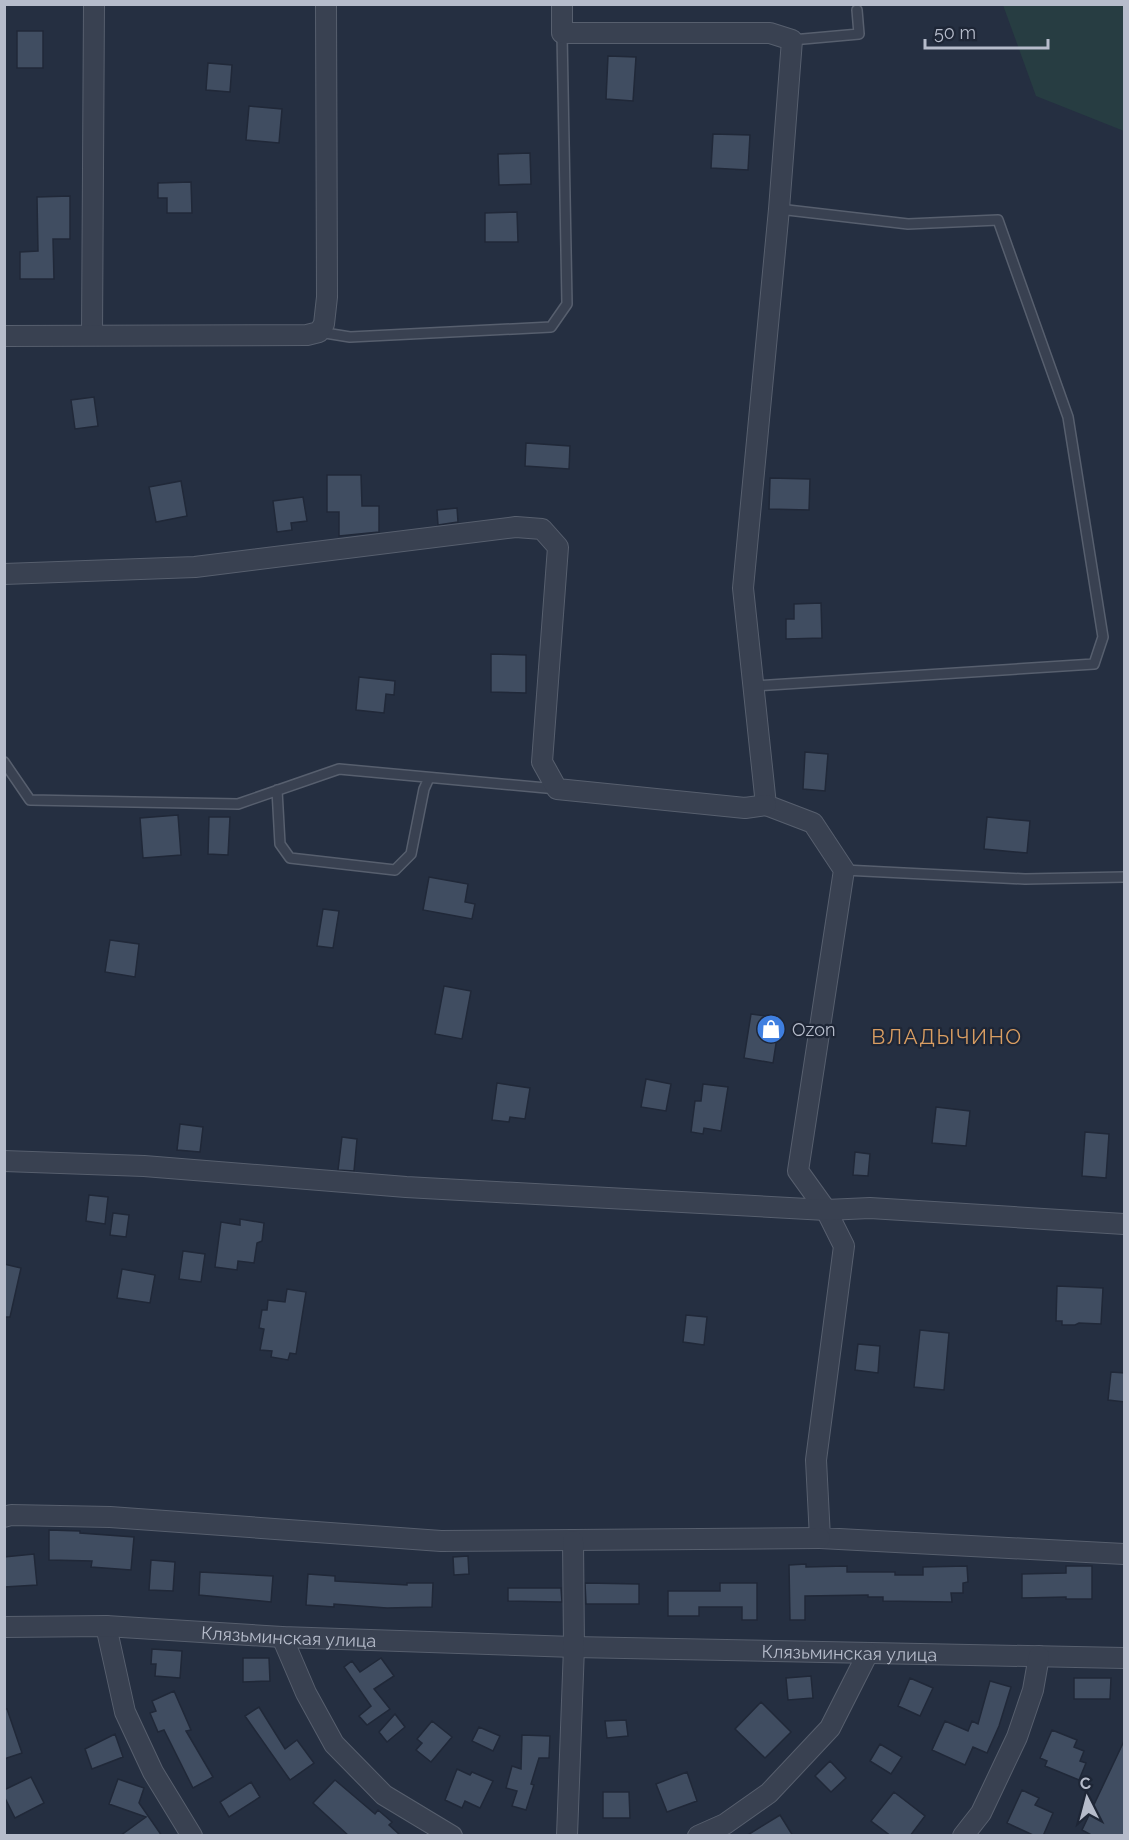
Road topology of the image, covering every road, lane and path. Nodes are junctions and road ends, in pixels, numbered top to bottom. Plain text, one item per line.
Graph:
1 (94, 4) edge
2 (326, 4) edge
3 (562, 4) edge
4 (857, 10) dead end
5 (562, 33) junction
6 (792, 40) junction
7 (779, 209) junction
8 (319, 332) junction
9 (92, 335) junction
10 (4, 336) edge
11 (4, 574) edge
12 (753, 686) junction
13 (4, 762) edge
14 (429, 778) junction
15 (556, 789) junction
16 (277, 790) junction
17 (766, 805) junction
18 (844, 870) junction
19 (1125, 877) edge
20 (4, 1161) edge
21 (826, 1210) junction
22 (1125, 1224) edge
23 (4, 1516) edge
24 (820, 1538) junction
25 (573, 1541) junction
26 (1125, 1554) edge
27 (106, 1626) junction
28 (4, 1627) edge
29 (282, 1637) junction
30 (574, 1647) junction
31 (868, 1653) junction
32 (1039, 1656) junction
33 (1125, 1658) edge
34 (192, 1836) edge
35 (452, 1836) edge
36 (567, 1836) edge
37 (698, 1836) edge
38 (963, 1836) edge

1 - 9 street
2 - 8 street
3 - 5 street
4 - 6 lane
5 - 6 street
5 - 8 lane
6 - 7 street
7 - 12 street
7 - 12 lane
8 - 9 street
9 - 10 street
11 - 15 street
12 - 17 street
13 - 16 lane
14 - 15 lane
14 - 16 lane
14 - 16 lane
15 - 17 street
17 - 18 street
18 - 19 lane
18 - 21 street
20 - 21 street
21 - 22 street
21 - 24 street
23 - 25 street
24 - 25 street
24 - 26 street
25 - 30 street
27 - 28 street, Клязьминская улица
27 - 29 street, Клязьминская улица
27 - 34 street
29 - 30 street, Клязьминская улица
29 - 35 street
30 - 31 street, Клязьминская улица
30 - 36 street
31 - 32 street, Клязьминская улица
31 - 37 street
32 - 33 street, Клязьминская улица
32 - 38 street

